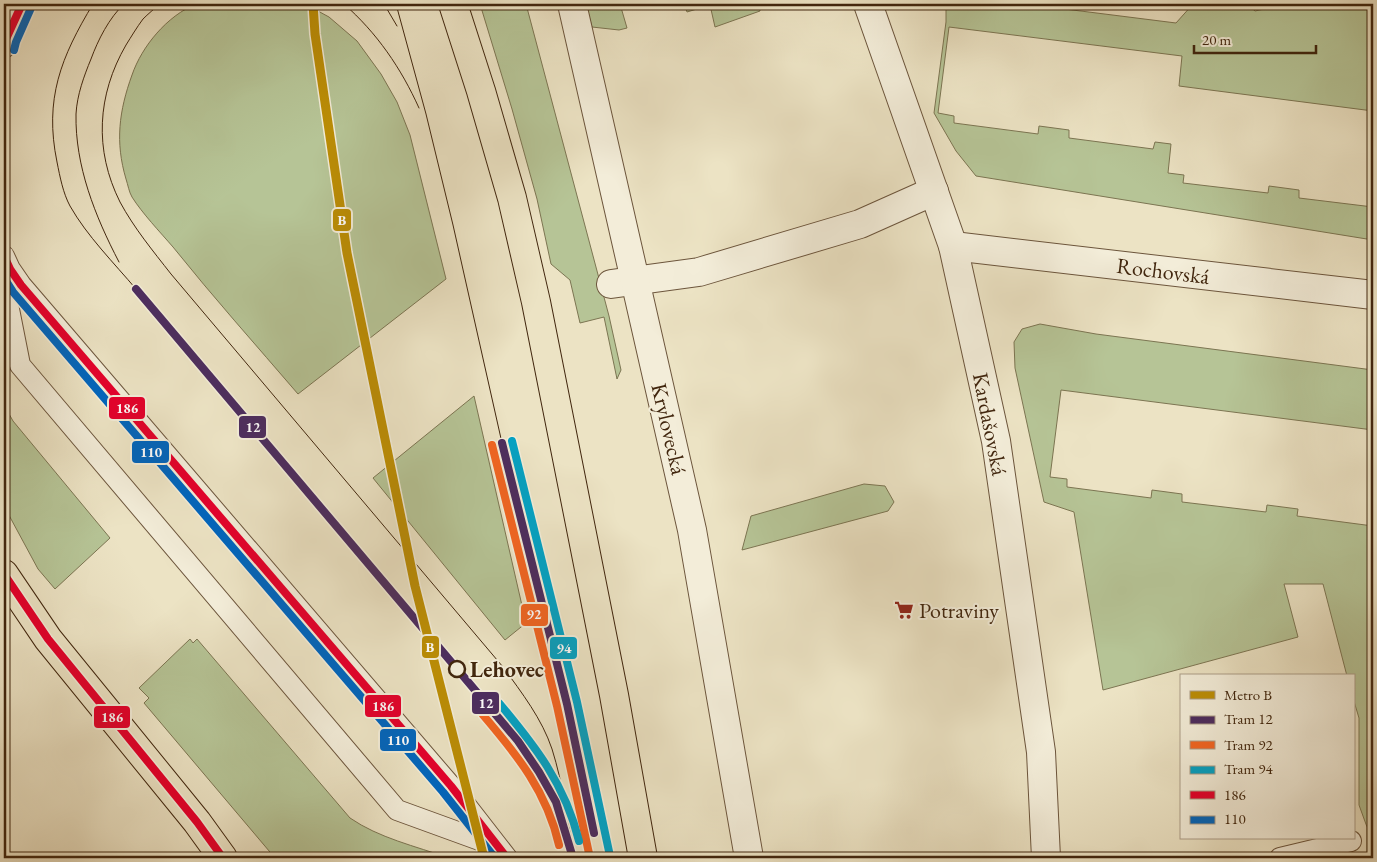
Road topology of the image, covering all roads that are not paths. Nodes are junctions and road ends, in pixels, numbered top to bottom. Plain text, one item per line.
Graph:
1 (22, 4) edge
2 (453, 4) edge
3 (572, 4) edge
4 (868, 4) edge
5 (4, 48) edge
6 (934, 191) junction
7 (953, 246) junction
8 (4, 256) edge
9 (623, 282) junction
10 (4, 284) edge
11 (1373, 296) edge
12 (4, 574) edge
13 (197, 822) junction
14 (1351, 841) dead end
15 (504, 855) edge
16 (204, 858) edge
17 (223, 858) edge
18 (643, 858) edge
19 (749, 858) edge
20 (1046, 858) edge
21 (1280, 858) edge

1 - 5 lane
2 - 18 main road
3 - 9 street, Krylovecká
4 - 6 street, Kardašovská
6 - 7 street, Kardašovská
6 - 9 street
7 - 11 street, Rochovská
7 - 20 street, Kardašovská
8 - 15 lane
9 - 19 street, Krylovecká
10 - 15 lane
12 - 13 main road
13 - 16 street
13 - 17 main road
14 - 21 lane

